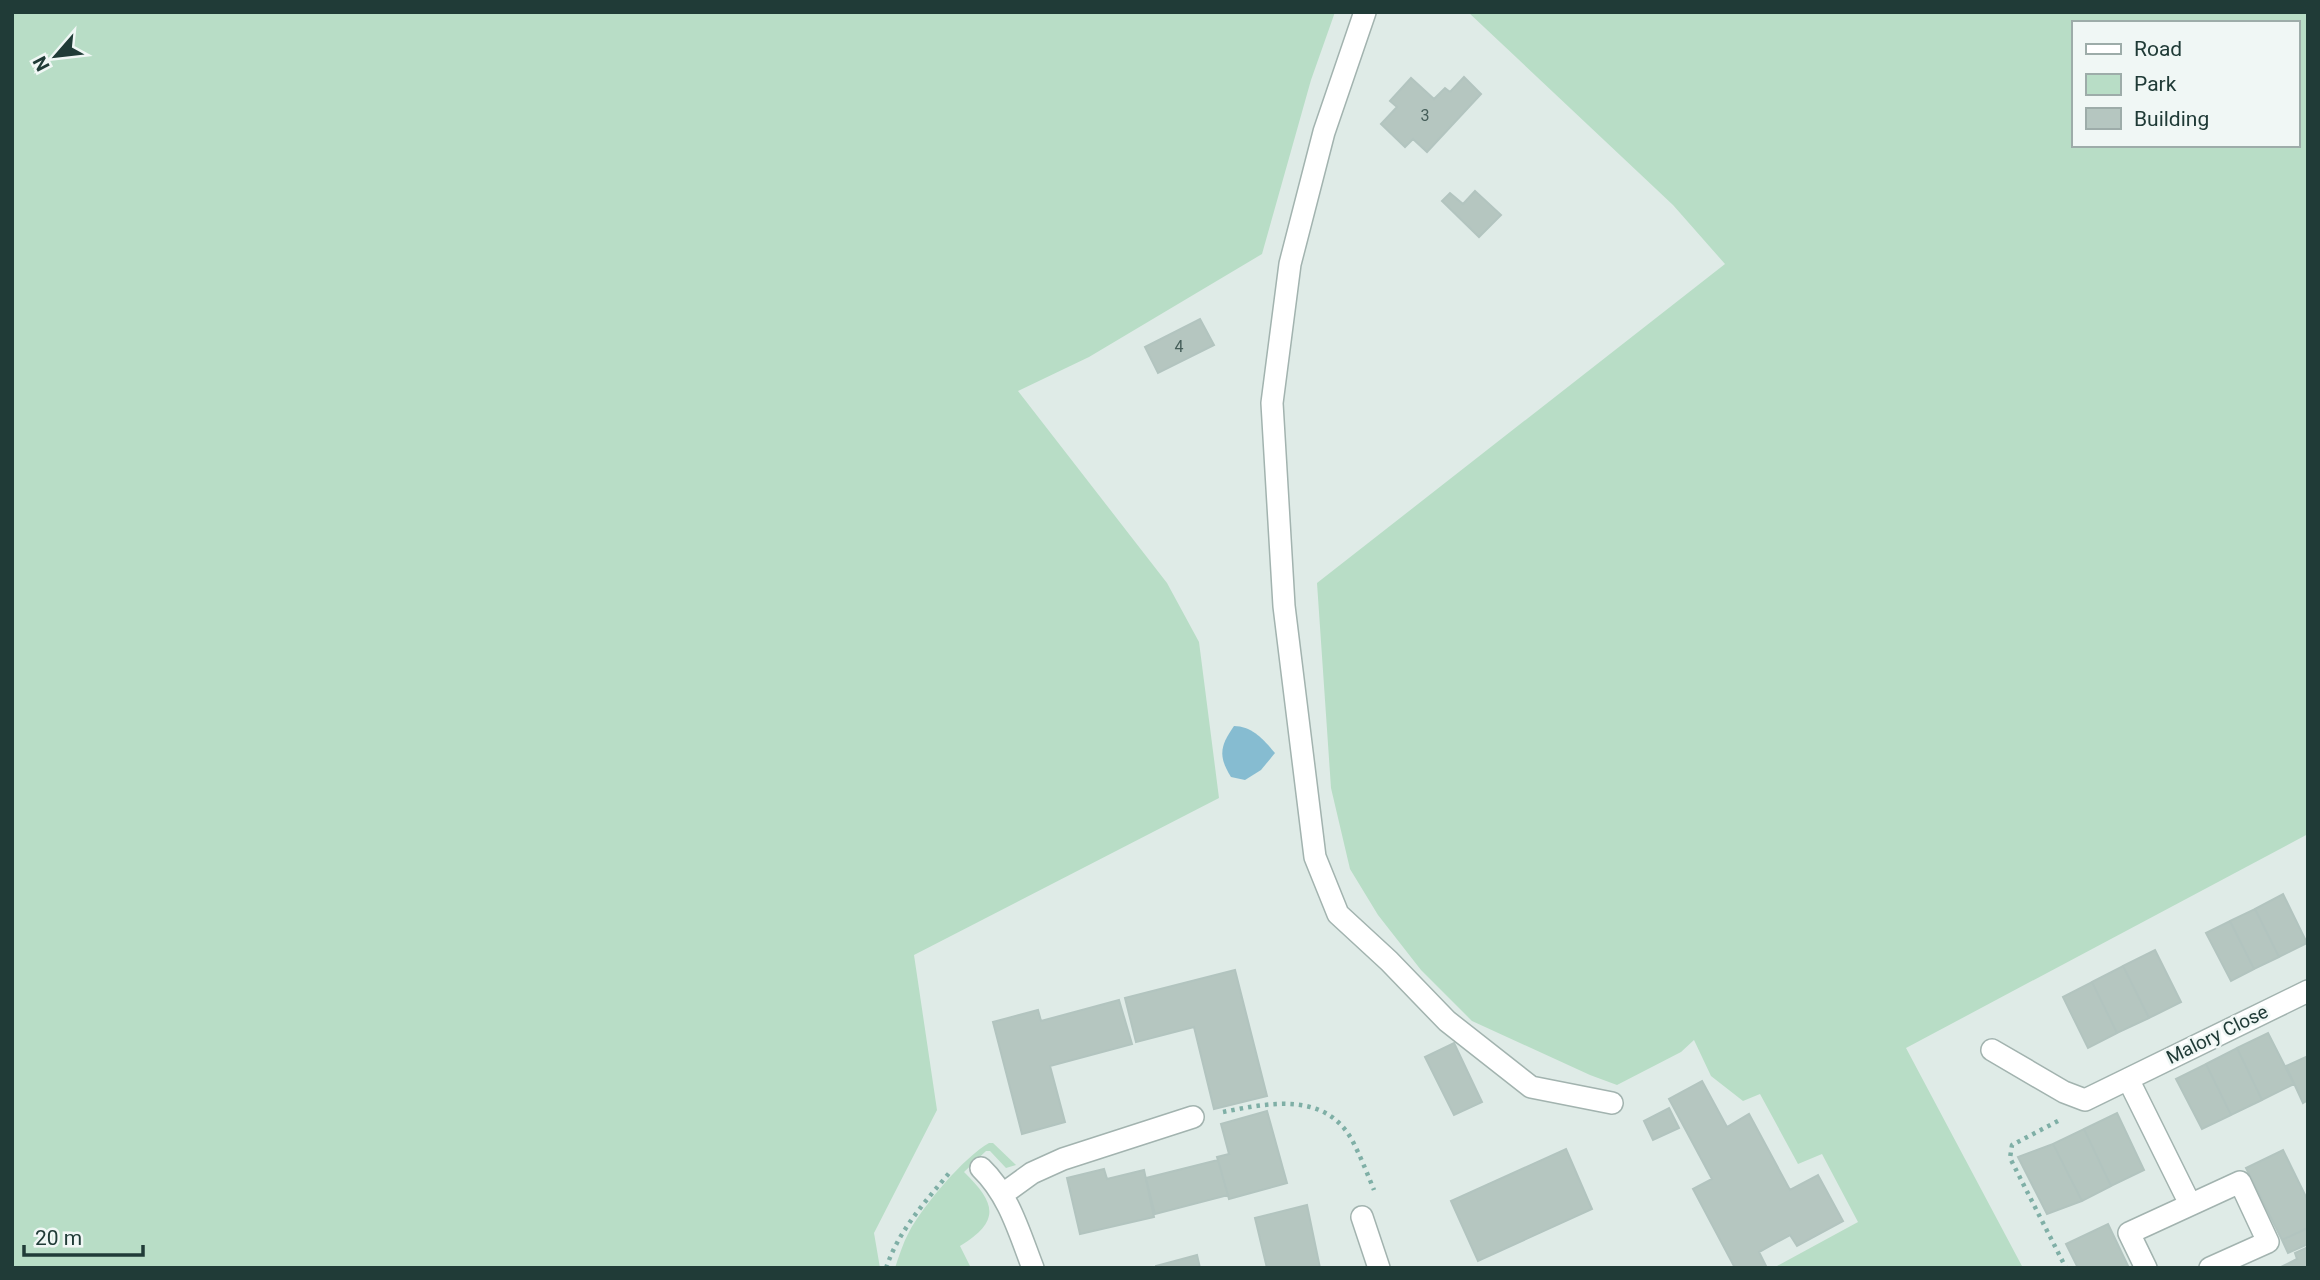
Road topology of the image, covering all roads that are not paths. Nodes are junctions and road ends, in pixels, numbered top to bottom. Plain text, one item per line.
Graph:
1 (1365, 12) edge
2 (2308, 990) edge
3 (1992, 1049) dead end
4 (2128, 1079) junction
5 (1612, 1103) dead end
6 (1193, 1117) road end
7 (981, 1168) dead end
8 (1003, 1194) junction
9 (2190, 1204) junction
10 (1362, 1217) dead end
11 (1033, 1268) edge
12 (1379, 1268) edge
13 (2146, 1268) edge
14 (2210, 1268) edge

1 - 5 street
2 - 4 street, Malory Close
3 - 4 street, Malory Close
4 - 9 street
6 - 8 street
7 - 8 street
8 - 11 street
9 - 13 street
9 - 14 street
10 - 12 street

